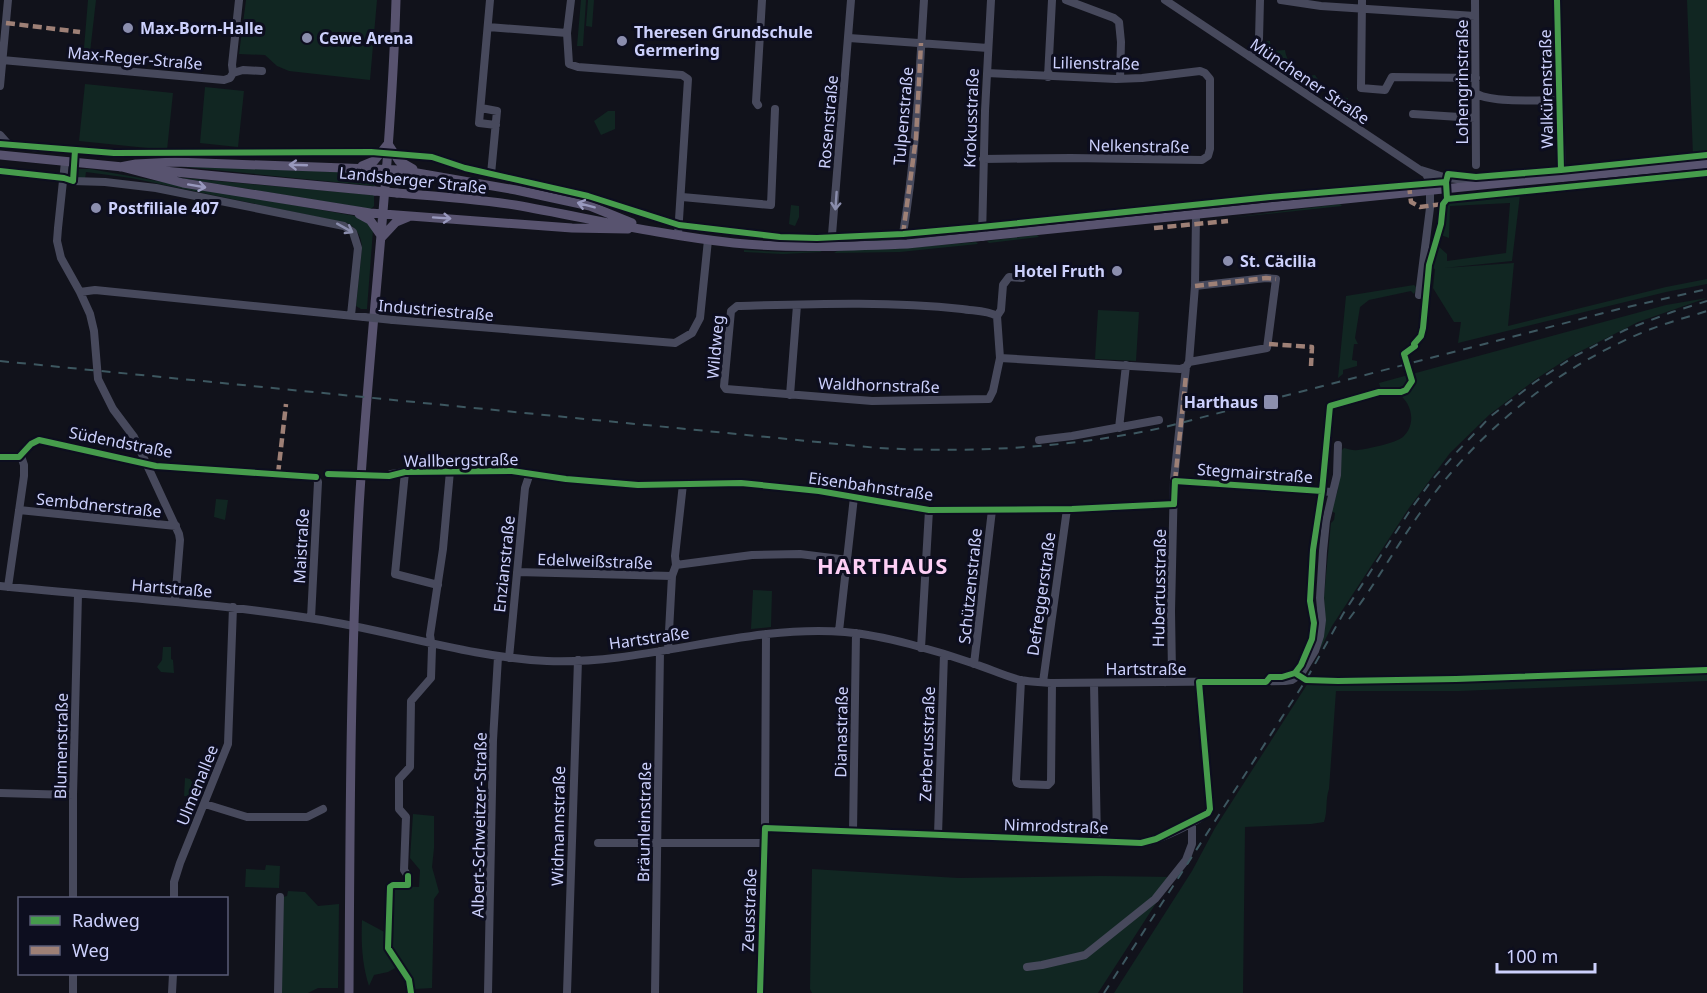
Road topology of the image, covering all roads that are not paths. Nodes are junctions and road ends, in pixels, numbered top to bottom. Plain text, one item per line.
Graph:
1 (8, 0) edge
2 (239, 0) edge
3 (396, 0) edge
4 (490, 0) edge
5 (571, 0) edge
6 (762, 0) edge
7 (851, 0) edge
8 (924, 0) edge
9 (991, 0) edge
10 (1052, 0) edge
11 (1066, 0) edge
12 (1165, 0) edge
13 (1260, 0) edge
14 (1281, 0) edge
15 (1475, 0) edge
16 (1557, 0) edge
17 (1361, 4) edge
18 (1475, 16) junction
19 (3, 21) edge
20 (488, 27) junction
21 (567, 33) junction
22 (849, 38) junction
23 (921, 43) junction
24 (988, 48) junction
25 (1250, 57) junction
26 (2, 60) junction
27 (262, 71) dead end
28 (233, 73) junction
29 (987, 73) junction
30 (1205, 73) joint
31 (1048, 76) junction
32 (1476, 78) junction
33 (1120, 79) junction
34 (0, 86) edge
35 (1477, 94) junction
36 (1560, 100) junction
37 (759, 105) dead end
38 (481, 108) junction
39 (775, 109) dead end
40 (1413, 114) dead end
41 (1475, 118) junction
42 (496, 125) junction
43 (0, 135) edge
44 (388, 144) junction
45 (40, 148) dead end
46 (0, 155) edge
47 (983, 159) junction
48 (65, 162) junction
49 (1707, 164) edge
50 (1476, 165) dead end
51 (120, 167) junction
52 (357, 168) junction
53 (387, 169) junction
54 (1421, 170) junction
55 (0, 171) edge
56 (423, 173) junction
57 (492, 174) dead end
58 (64, 178) junction
59 (1562, 178) junction
60 (1492, 184) junction
61 (1431, 191) junction
62 (682, 197) junction
63 (351, 210) junction
64 (383, 214) junction
65 (1197, 215) junction
66 (414, 216) junction
67 (639, 228) junction
68 (903, 234) dead end
69 (678, 235) junction
70 (382, 237) junction
71 (982, 237) junction
72 (708, 240) junction
73 (831, 247) junction
74 (1022, 278) dead end
75 (1194, 286) junction
76 (80, 292) junction
77 (1419, 295) dead end
78 (797, 305) junction
79 (351, 315) junction
80 (997, 316) junction
81 (1000, 358) junction
82 (1187, 364) junction
83 (1126, 365) junction
84 (726, 389) joint
85 (790, 394) junction
86 (1159, 420) dead end
87 (1119, 428) junction
88 (1039, 440) dead end
89 (1338, 444) dead end
90 (21, 456) junction
91 (0, 457) edge
92 (146, 463) junction
93 (450, 471) junction
94 (405, 472) junction
95 (530, 473) junction
96 (391, 474) dead end
97 (316, 477) joint
98 (1175, 481) junction
99 (682, 484) junction
100 (1332, 492) junction
101 (854, 496) junction
102 (1173, 504) junction
103 (1067, 509) junction
104 (19, 510) junction
105 (929, 510) junction
106 (992, 510) junction
107 (176, 526) junction
108 (848, 560) junction
109 (676, 565) junction
110 (517, 572) junction
111 (672, 576) junction
112 (438, 585) junction
113 (4, 587) edge
114 (78, 594) junction
115 (175, 602) junction
116 (233, 608) junction
117 (311, 618) junction
118 (352, 626) junction
119 (840, 631) junction
120 (856, 633) junction
121 (766, 634) junction
122 (431, 642) junction
123 (921, 648) junction
124 (664, 650) junction
125 (944, 654) junction
126 (498, 657) junction
127 (508, 658) junction
128 (578, 660) junction
129 (974, 664) junction
130 (1021, 680) junction
131 (1043, 682) junction
132 (1165, 682) junction
133 (1199, 682) junction
134 (1052, 683) junction
135 (1094, 683) junction
136 (0, 793) edge
137 (73, 795) junction
138 (205, 804) junction
139 (322, 809) dead end
140 (1192, 822) junction
141 (765, 828) junction
142 (853, 832) junction
143 (938, 835) junction
144 (1097, 841) junction
145 (598, 843) dead end
146 (765, 843) junction
147 (657, 844) junction
148 (408, 876) dead end
149 (73, 897) edge
150 (174, 897) edge
151 (279, 897) dead end
152 (1027, 967) dead end
153 (73, 975) edge
154 (173, 975) edge
155 (73, 993) edge
156 (172, 993) edge
157 (278, 993) edge
158 (349, 993) edge
159 (488, 993) edge
160 (567, 993) edge
161 (655, 993) edge
162 (760, 993) edge

1 - 19 street
2 - 28 street
3 - 44 main road
4 - 20 street
5 - 21 street
6 - 37 street
7 - 22 street, Rosenstraße
8 - 23 street, Tulpenstraße
9 - 24 street, Krokusstraße
10 - 31 street
11 - 33 street
12 - 25 street, Münchener Straße
13 - 25 street
14 - 17 street
15 - 18 street, Lohengrinstraße
16 - 36 street, Walkürenstraße
17 - 18 street
17 - 32 street
18 - 32 street, Lohengrinstraße
19 - 26 street
20 - 21 street
20 - 38 street
21 - 62 street
22 - 23 street
22 -> 73 street, Rosenstraße
23 - 24 street
23 - 68 street, Tulpenstraße
24 - 29 street, Krokusstraße
25 - 54 street, Münchener Straße
26 - 28 street, Max-Reger-Straße
26 - 34 street
27 - 28 street, Max-Reger-Straße
29 - 31 street, Lilienstraße
29 - 47 street, Krokusstraße
30 - 33 street, Lilienstraße
30 - 47 street, Nelkenstraße
31 - 33 street, Lilienstraße
32 - 35 street, Lohengrinstraße
35 - 36 street
35 - 41 street, Lohengrinstraße
36 - 59 street, Walkürenstraße
38 - 42 street
38 - 42 street
39 - 62 street
40 - 41 street
41 - 50 street, Lohengrinstraße
42 - 57 street
43 - 45 street
44 - 52 main road
44 - 53 main road
44 - 56 main road
46 - 48 main road, Landsberger Straße
47 - 71 street, Krokusstraße
48 - 51 main road, Landsberger Straße
48 - 58 street
49 - 59 main road, Landsberger Straße
52 -> 51 main road
51 -> 63 main road
51 - 67 main road, Landsberger Straße, bridge
52 - 53 main road
53 - 56 main road
53 - 64 main road
54 - 60 street
54 - 61 street
55 - 58 street
67 -> 56 main road
58 - 76 street
58 -> 79 street
59 - 60 main road, Landsberger Straße
60 - 61 main road, Landsberger Straße
61 - 65 main road, Landsberger Straße
61 - 77 street
62 - 69 street
63 - 64 main road
63 - 70 main road
64 - 66 main road
64 - 70 main road
65 - 71 main road, Landsberger Straße
65 - 75 street, Hubertusstraße
66 -> 67 main road
66 - 70 main road
67 - 69 main road, Landsberger Straße
69 - 72 main road, Landsberger Straße
70 - 118 main road
71 - 73 main road, Landsberger Straße
72 - 73 main road, Landsberger Straße
72 - 79 street, Industriestraße, bridge
74 - 80 street, Waldhornstraße
75 - 82 street, Hubertusstraße
75 - 82 street
76 - 79 street, Industriestraße
76 - 92 street
78 - 80 street
78 - 84 street, Wildweg
78 - 85 street
80 - 81 street, Waldhornstraße
81 - 83 street
81 - 85 street, Waldhornstraße
82 - 83 street
82 - 98 street, Hubertusstraße
83 - 87 street
84 - 85 street, Waldhornstraße
86 - 87 street
87 - 88 street
89 - 100 street
90 - 91 street, Südendstraße
90 - 92 street, Südendstraße
90 - 104 street
92 - 97 street, Südendstraße
92 - 107 street
93 - 94 street, Wallbergstraße
93 - 95 street, Wallbergstraße
93 - 112 street, Wallbergstraße
94 - 96 street, Wallbergstraße
94 - 112 street
95 - 99 street, Eisenbahnstraße
95 - 110 street, Enzianstraße
97 - 117 street, Maistraße
98 - 100 street, Stegmairstraße
98 - 102 street, Hubertusstraße
99 - 101 street, Eisenbahnstraße
99 - 109 street, Bräunleinstraße
100 - 133 street, Hartstraße
101 - 105 street, Eisenbahnstraße
101 - 108 street
102 - 103 street, Eisenbahnstraße
102 - 132 street, Hubertusstraße
103 - 106 street, Eisenbahnstraße
103 - 131 street, Defreggerstraße
104 - 107 street, Sembdnerstraße
104 - 113 street
105 - 106 street, Eisenbahnstraße
105 - 123 street
106 - 129 street, Schützenstraße
107 - 115 street
108 - 109 street, Edelweißstraße
108 - 119 street
109 - 111 street, Bräunleinstraße
110 - 111 street, Edelweißstraße
110 - 127 street, Enzianstraße
111 - 124 street, Bräunleinstraße
112 - 122 street, Wallbergstraße
113 - 114 street, Hartstraße
114 - 115 street, Hartstraße
114 - 137 street, Blumenstraße
115 - 116 street, Hartstraße
116 - 117 street, Hartstraße
116 - 138 street, Ulmenallee
117 - 118 street, Hartstraße
118 - 122 street, Hartstraße
118 - 158 main road
119 - 120 street, Hartstraße
119 - 121 street, Hartstraße
120 - 123 street, Hartstraße
120 - 142 street, Dianastraße
121 - 124 street, Hartstraße
121 - 141 street, Zeusstraße
122 - 126 street, Hartstraße
122 - 148 street, Wallbergstraße
123 - 125 street, Hartstraße
124 - 128 street, Hartstraße
124 - 147 street, Bräunleinstraße
125 - 129 street, Hartstraße
125 - 143 street, Zerberusstraße
126 - 127 street, Hartstraße
126 - 159 street, Albert-Schweitzer-Straße
127 - 128 street, Hartstraße
128 - 160 street, Widmannstraße
129 - 130 street, Hartstraße
130 - 131 street, Hartstraße
130 - 134 street
131 - 134 street, Hartstraße
132 - 133 street, Hartstraße
132 - 135 street, Hartstraße
133 - 140 street, Nimrodstraße
134 - 135 street, Hartstraße
135 - 144 street
136 - 137 street
137 - 149 street, Blumenstraße
138 - 139 street
138 - 150 street, Ulmenallee
140 - 144 street, Nimrodstraße
140 - 152 street
141 - 142 street, Nimrodstraße
141 - 146 street, Zeusstraße
142 - 143 street, Nimrodstraße
143 - 144 street, Nimrodstraße
145 - 147 street
146 - 147 street
146 - 162 street, Zeusstraße
147 - 161 street, Bräunleinstraße
151 - 157 street
153 - 155 street
154 - 156 street

